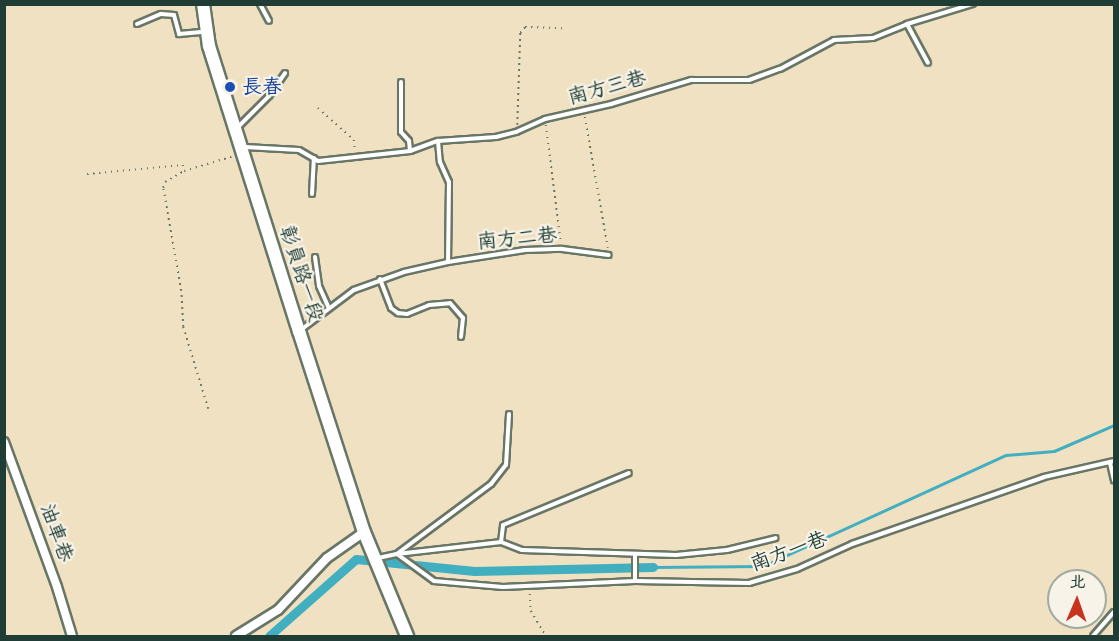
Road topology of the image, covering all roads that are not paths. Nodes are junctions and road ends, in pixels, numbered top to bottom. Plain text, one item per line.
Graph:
1 (203, 4) edge
2 (260, 4) edge
3 (973, 4) edge
4 (268, 21) dead end
5 (137, 24) dead end
6 (907, 24) junction
7 (205, 32) junction
8 (928, 63) dead end
9 (285, 73) dead end
10 (401, 82) dead end
11 (235, 130) junction
12 (438, 141) junction
13 (410, 151) junction
14 (242, 152) junction
15 (314, 158) junction
16 (312, 194) dead end
17 (609, 255) road end
18 (315, 257) dead end
19 (448, 262) junction
20 (380, 279) junction
21 (329, 308) junction
22 (299, 331) junction
23 (462, 337) dead end
24 (509, 414) dead end
25 (4, 442) edge
26 (1112, 462) edge
27 (629, 473) dead end
28 (1114, 481) edge
29 (364, 532) junction
30 (776, 538) dead end
31 (501, 542) junction
32 (398, 554) junction
33 (635, 554) junction
34 (373, 556) junction
35 (635, 581) junction
36 (1114, 612) edge
37 (72, 636) edge
38 (237, 636) edge
39 (407, 636) edge
40 (1093, 636) edge

1 - 7 main road, 彰員路一段
2 - 4 lane
3 - 6 lane, 南方三巷
5 - 7 lane
6 - 8 lane
6 - 12 lane, 南方三巷
7 - 11 main road, 彰員路一段
9 - 11 lane
10 - 13 lane
11 - 14 main road, 彰員路一段
12 - 13 lane, 南方三巷
12 - 19 lane
13 - 15 lane, 南方三巷
14 - 15 lane, 南方三巷
14 - 22 main road, 彰員路一段
15 - 16 lane
17 - 19 lane, 南方二巷
18 - 21 lane
19 - 20 lane, 南方二巷
20 - 21 lane, 南方二巷
20 - 23 lane
21 - 22 lane, 南方二巷
22 - 29 main road, 彰員路一段
24 - 32 lane
25 - 37 street, 油車巷
26 - 28 lane
26 - 35 lane, 南方一巷
27 - 31 lane
29 - 34 main road, 彰員路一段
29 - 38 street
30 - 33 lane, 南方一巷
31 - 32 lane, 南方一巷
31 - 33 lane, 南方一巷
32 - 34 lane, 南方一巷
32 - 35 lane, 南方一巷
33 - 35 lane
34 - 39 main road, 彰員路一段
36 - 40 lane

